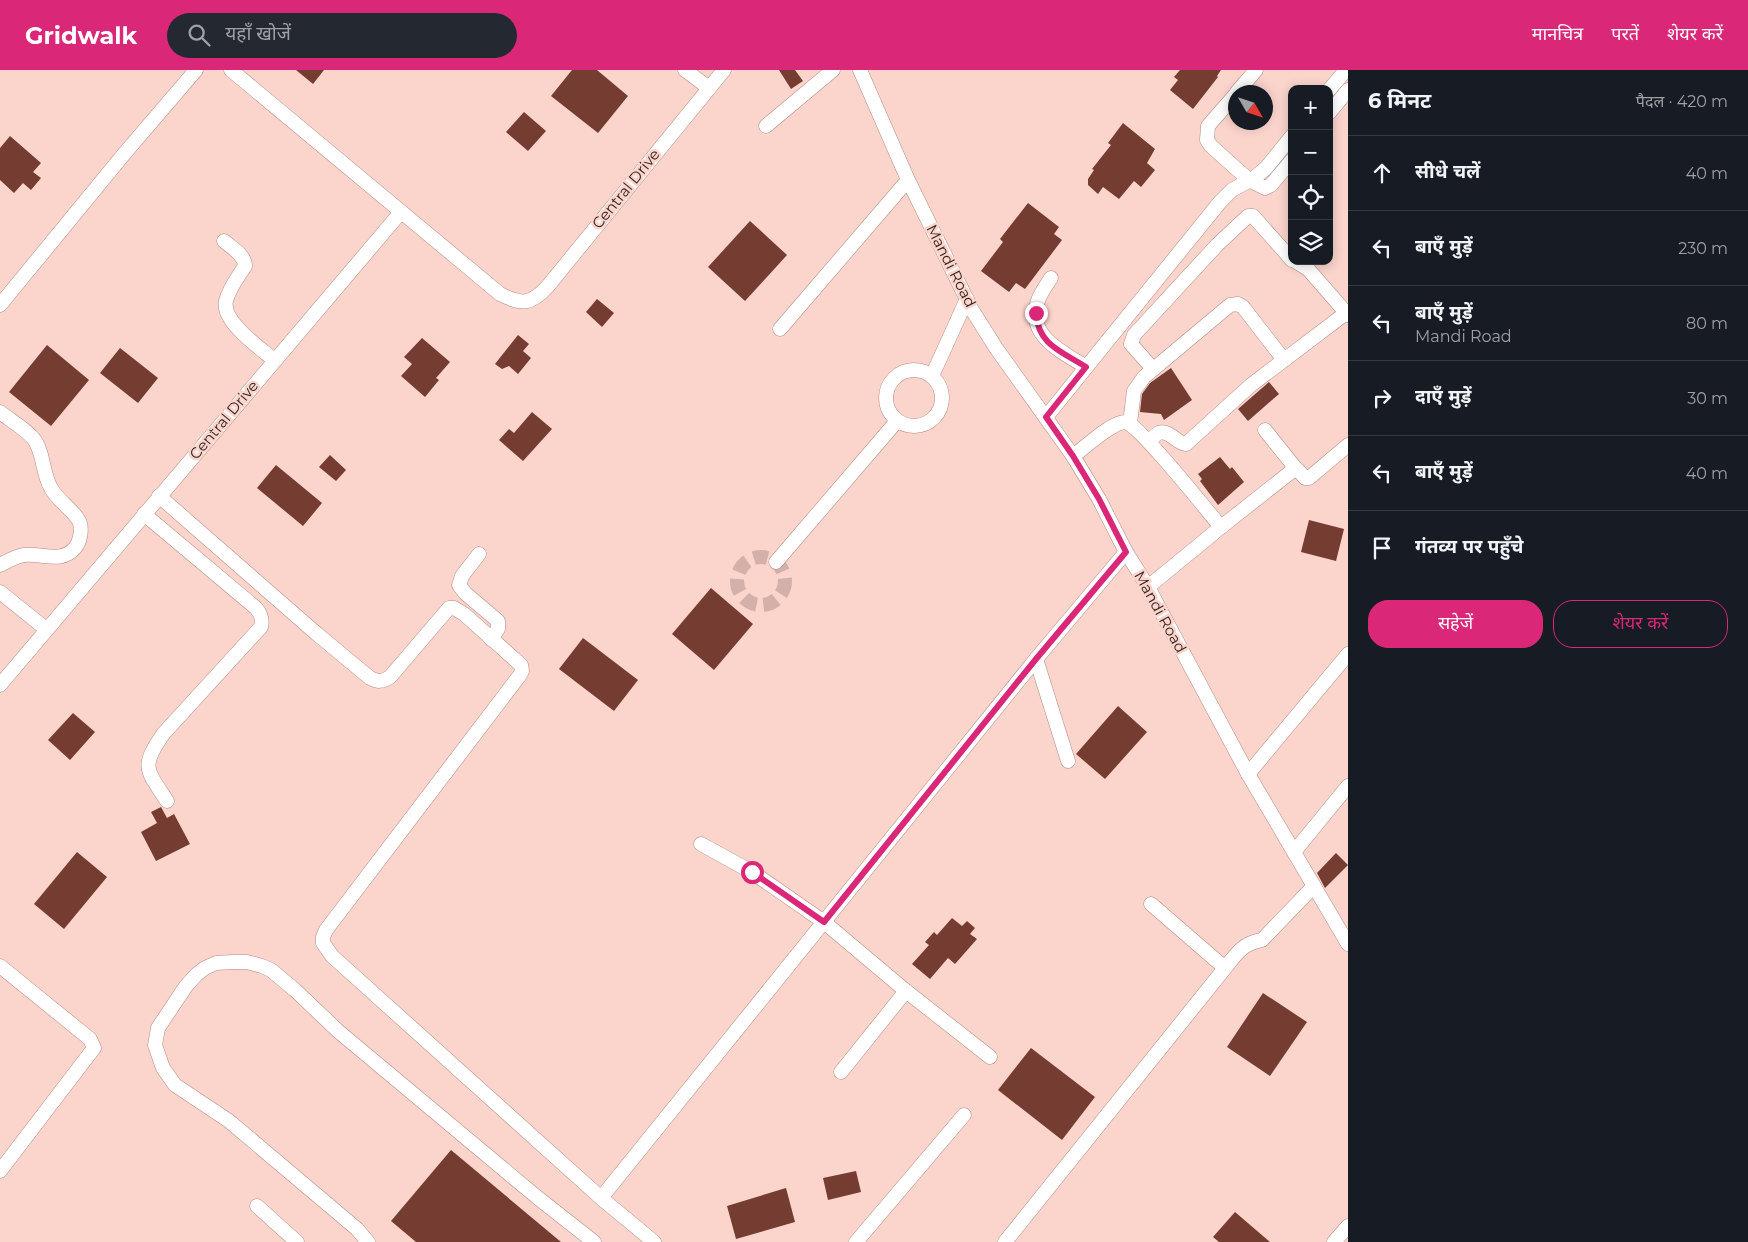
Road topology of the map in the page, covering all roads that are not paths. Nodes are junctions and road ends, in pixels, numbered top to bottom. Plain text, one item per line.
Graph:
1 (196, 70) edge
2 (231, 70) edge
3 (685, 70) edge
4 (724, 70) edge
5 (833, 70) edge
6 (860, 70) edge
7 (1256, 70) edge
8 (1346, 70) edge
9 (1243, 85) edge
10 (1333, 85) edge
11 (709, 88) junction
12 (1348, 90) edge
13 (1228, 102) edge
14 (1333, 109) edge
15 (766, 126) dead end
16 (1288, 141) edge
17 (1288, 165) edge
18 (908, 180) junction
19 (1249, 180) junction
20 (401, 212) junction
21 (224, 241) dead end
22 (1288, 254) edge
23 (1301, 265) edge
24 (1050, 278) dead end
25 (967, 299) junction
26 (0, 305) edge
27 (1347, 314) edge
28 (780, 329) dead end
29 (274, 360) junction
30 (1284, 360) junction
31 (1086, 367) junction
32 (1153, 369) junction
33 (932, 376) junction
34 (0, 412) edge
35 (1046, 417) junction
36 (897, 421) junction
37 (1130, 423) junction
38 (1265, 430) dead end
39 (1149, 441) junction
40 (1348, 445) edge
41 (1073, 456) junction
42 (1297, 470) junction
43 (159, 496) junction
44 (144, 514) junction
45 (1221, 527) junction
46 (1126, 552) junction
47 (479, 554) dead end
48 (776, 562) dead end
49 (0, 565) edge
50 (1148, 587) junction
51 (0, 592) edge
52 (46, 629) junction
53 (491, 639) junction
54 (1348, 654) edge
55 (1036, 659) junction
56 (0, 685) edge
57 (1068, 761) dead end
58 (1248, 774) junction
59 (1348, 786) edge
60 (167, 801) dead end
61 (701, 844) dead end
62 (1294, 852) junction
63 (1314, 886) junction
64 (1151, 904) dead end
65 (824, 922) junction
66 (1344, 927) edge
67 (1348, 944) edge
68 (0, 966) edge
69 (1225, 968) junction
70 (906, 991) junction
71 (990, 1057) dead end
72 (841, 1072) dead end
73 (964, 1115) dead end
74 (0, 1171) edge
75 (601, 1198) junction
76 (257, 1206) dead end
77 (1348, 1226) edge
78 (297, 1242) edge
79 (368, 1242) edge
80 (594, 1242) edge
81 (654, 1242) edge
82 (856, 1242) edge
83 (1005, 1242) edge
84 (1334, 1242) edge

1 - 26 street
2 - 20 street
3 - 11 street
4 - 11 street, Central Drive
5 - 15 street
6 - 18 street, Mandi Road
7 - 9 street
8 - 10 street
11 - 20 street, Central Drive
12 - 14 street
13 - 19 street
16 - 19 street
17 - 19 street
18 - 25 street, Mandi Road
18 - 28 street
19 - 31 street
20 - 29 street, Central Drive
21 - 29 street
22 - 32 street
23 - 27 street
24 - 31 street
25 - 33 street
25 - 35 street, Mandi Road
27 - 30 street
29 - 43 street, Central Drive
30 - 32 street
30 - 39 street
31 - 35 street
32 - 37 street
33 - 36 street
33 - 36 street
34 - 49 street
35 - 41 street, Mandi Road
36 - 48 street
37 - 39 street
37 - 41 street
38 - 42 street
39 - 45 street
40 - 42 street
41 - 46 street, Mandi Road
42 - 45 street
43 - 44 street, Central Drive
43 - 53 street
44 - 52 street, Central Drive
44 - 60 street
45 - 50 street
46 - 50 street, Mandi Road
46 - 55 street
47 - 53 street
50 - 58 street, Mandi Road
51 - 52 street
52 - 56 street, Central Drive
53 - 75 street
54 - 58 street
55 - 57 street
55 - 65 street
58 - 62 street, Mandi Road
59 - 62 street
61 - 65 street
62 - 63 street, Mandi Road
63 - 66 street, Mandi Road
63 - 69 street
64 - 69 street
65 - 70 street
65 - 75 street
66 - 67 street, Mandi Road
68 - 74 street
69 - 83 street
70 - 71 street
70 - 72 street
73 - 82 street
75 - 81 street
76 - 78 street
77 - 84 street
79 - 80 street

